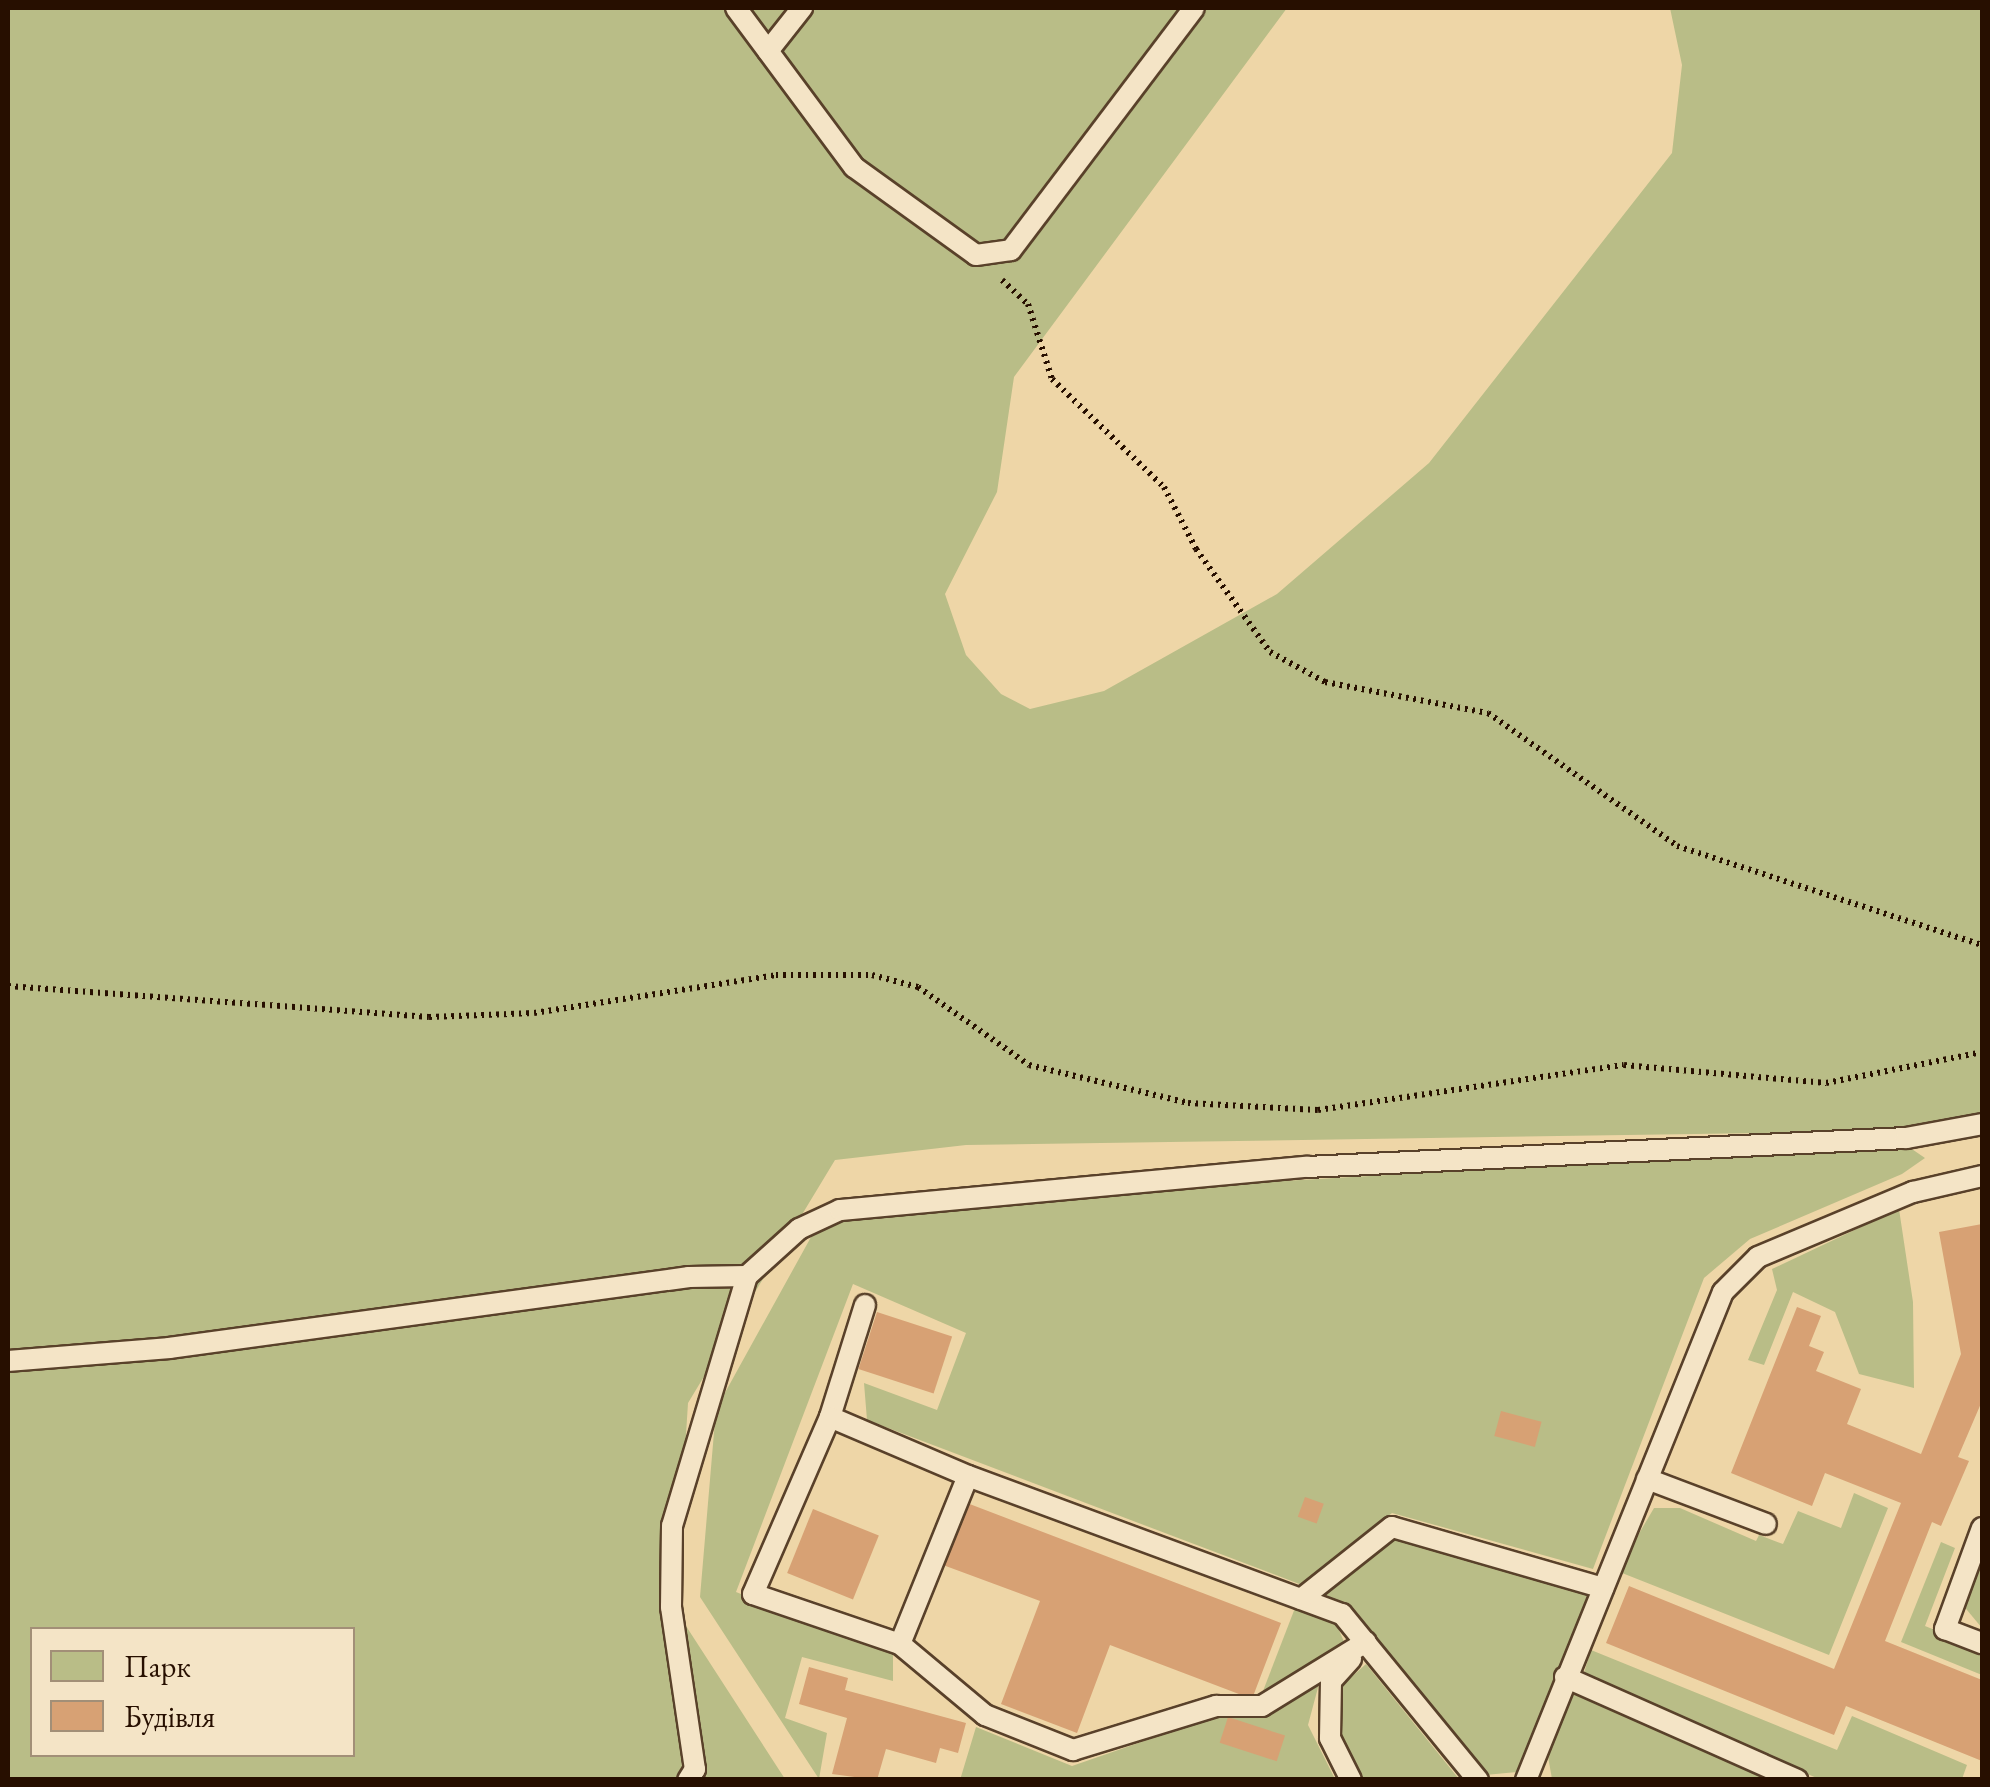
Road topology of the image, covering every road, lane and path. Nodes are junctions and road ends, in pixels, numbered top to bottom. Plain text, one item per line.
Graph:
1 (736, 8) edge
2 (802, 8) edge
3 (1194, 8) edge
4 (768, 52) junction
5 (976, 254) junction
6 (1982, 945) edge
7 (8, 986) edge
8 (1982, 1052) edge
9 (1982, 1124) edge
10 (1982, 1176) edge
11 (747, 1276) junction
12 (865, 1304) dead end
13 (8, 1360) edge
14 (830, 1417) junction
15 (968, 1476) junction
16 (1647, 1479) junction
17 (1766, 1524) dead end
18 (1982, 1529) edge
19 (1603, 1588) junction
20 (1301, 1598) junction
21 (1366, 1642) junction
22 (1982, 1643) edge
23 (900, 1644) junction
24 (1565, 1677) junction
25 (688, 1780) edge
26 (1351, 1780) edge
27 (1478, 1780) edge
28 (1526, 1780) edge
29 (1797, 1780) edge

1 - 4 lane
2 - 4 lane
3 - 5 lane
4 - 5 lane
5 - 6 path
7 - 8 path
9 - 11 lane
10 - 16 lane
11 - 13 lane
11 - 25 lane
12 - 14 lane
14 - 15 lane
14 - 23 lane
15 - 20 lane
15 - 23 lane
16 - 17 lane
16 - 19 lane
18 - 22 lane
19 - 20 lane
19 - 24 lane
20 - 21 lane
21 - 23 lane
21 - 26 lane
21 - 27 lane
24 - 28 lane
24 - 29 lane

